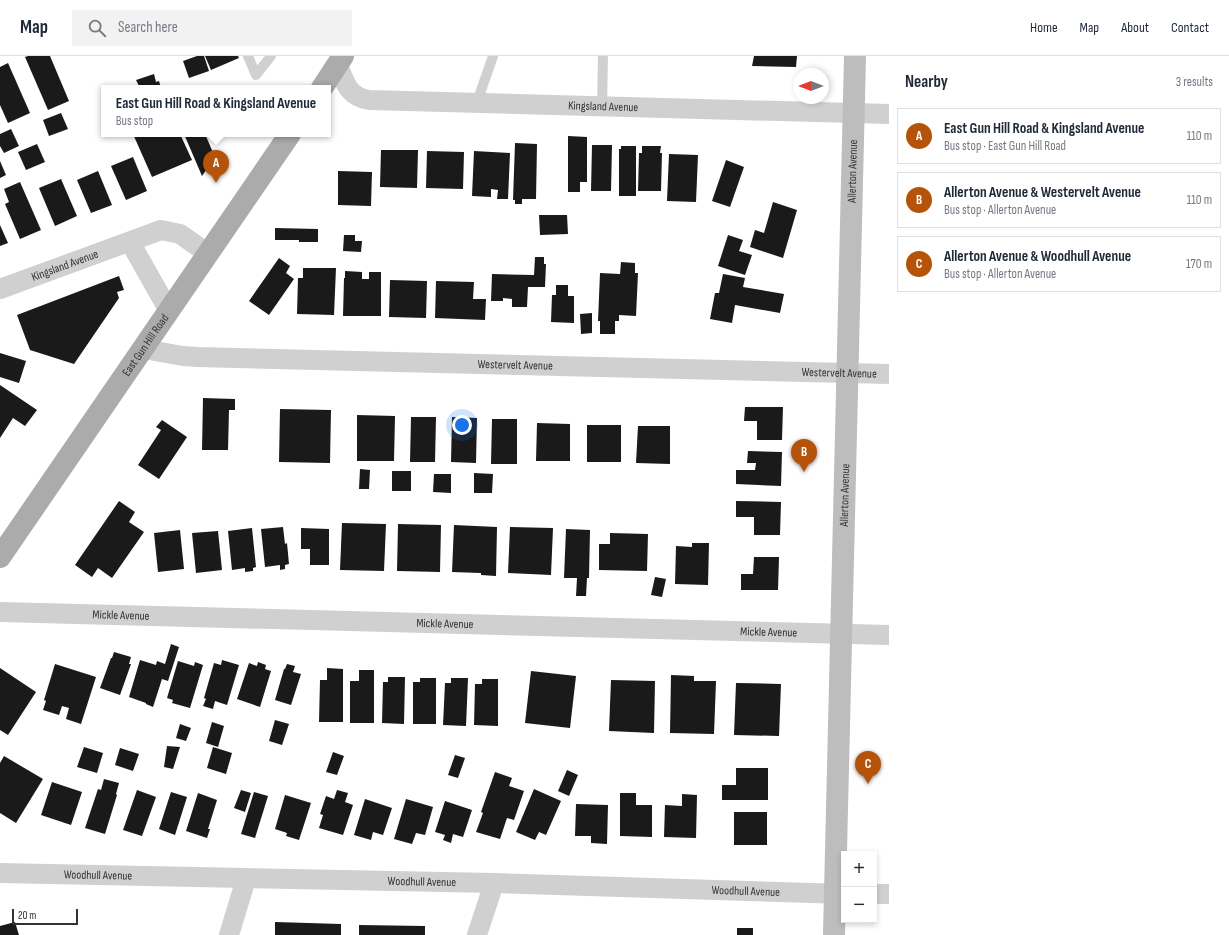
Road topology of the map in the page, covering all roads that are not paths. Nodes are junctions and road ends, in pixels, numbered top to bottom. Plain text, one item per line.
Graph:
1 (248, 56) edge
2 (271, 56) edge
3 (493, 56) edge
4 (603, 56) edge
5 (855, 56) edge
6 (338, 59) edge
7 (324, 85) edge
8 (477, 102) junction
9 (602, 106) junction
10 (854, 114) junction
11 (889, 114) edge
12 (288, 137) edge
13 (130, 242) junction
14 (207, 253) junction
15 (0, 289) edge
16 (169, 311) junction
17 (143, 349) junction
18 (848, 373) junction
19 (889, 374) edge
20 (0, 557) edge
21 (0, 612) edge
22 (841, 634) junction
23 (889, 635) edge
24 (0, 873) edge
25 (246, 879) junction
26 (494, 883) junction
27 (839, 894) edge
28 (877, 894) edge
29 (889, 894) edge
30 (229, 935) edge
31 (477, 935) edge
32 (834, 935) edge

1 - 2 lane
3 - 8 lane
4 - 9 lane
5 - 10 main road, Allerton Avenue
6 - 7 main road
6 - 8 street, Kingsland Avenue
8 - 9 street, Kingsland Avenue
9 - 10 street, Kingsland Avenue
10 - 11 street, Kingsland Avenue
10 - 18 main road, Allerton Avenue
12 - 14 main road, East Gun Hill Road
13 - 14 street, Kingsland Avenue
13 - 15 street, Kingsland Avenue
13 - 16 street
14 - 16 main road, East Gun Hill Road
16 - 17 main road, East Gun Hill Road
17 - 18 street, Westervelt Avenue
17 - 20 main road, East Gun Hill Road
18 - 19 street, Westervelt Avenue
18 - 22 main road, Allerton Avenue
21 - 22 street, Mickle Avenue
22 - 23 street, Mickle Avenue
22 - 27 main road, Allerton Avenue
24 - 25 street, Woodhull Avenue
25 - 26 street, Woodhull Avenue
25 - 30 street
26 - 27 street, Woodhull Avenue
26 - 31 street
27 - 32 main road, Allerton Avenue
28 - 29 street

